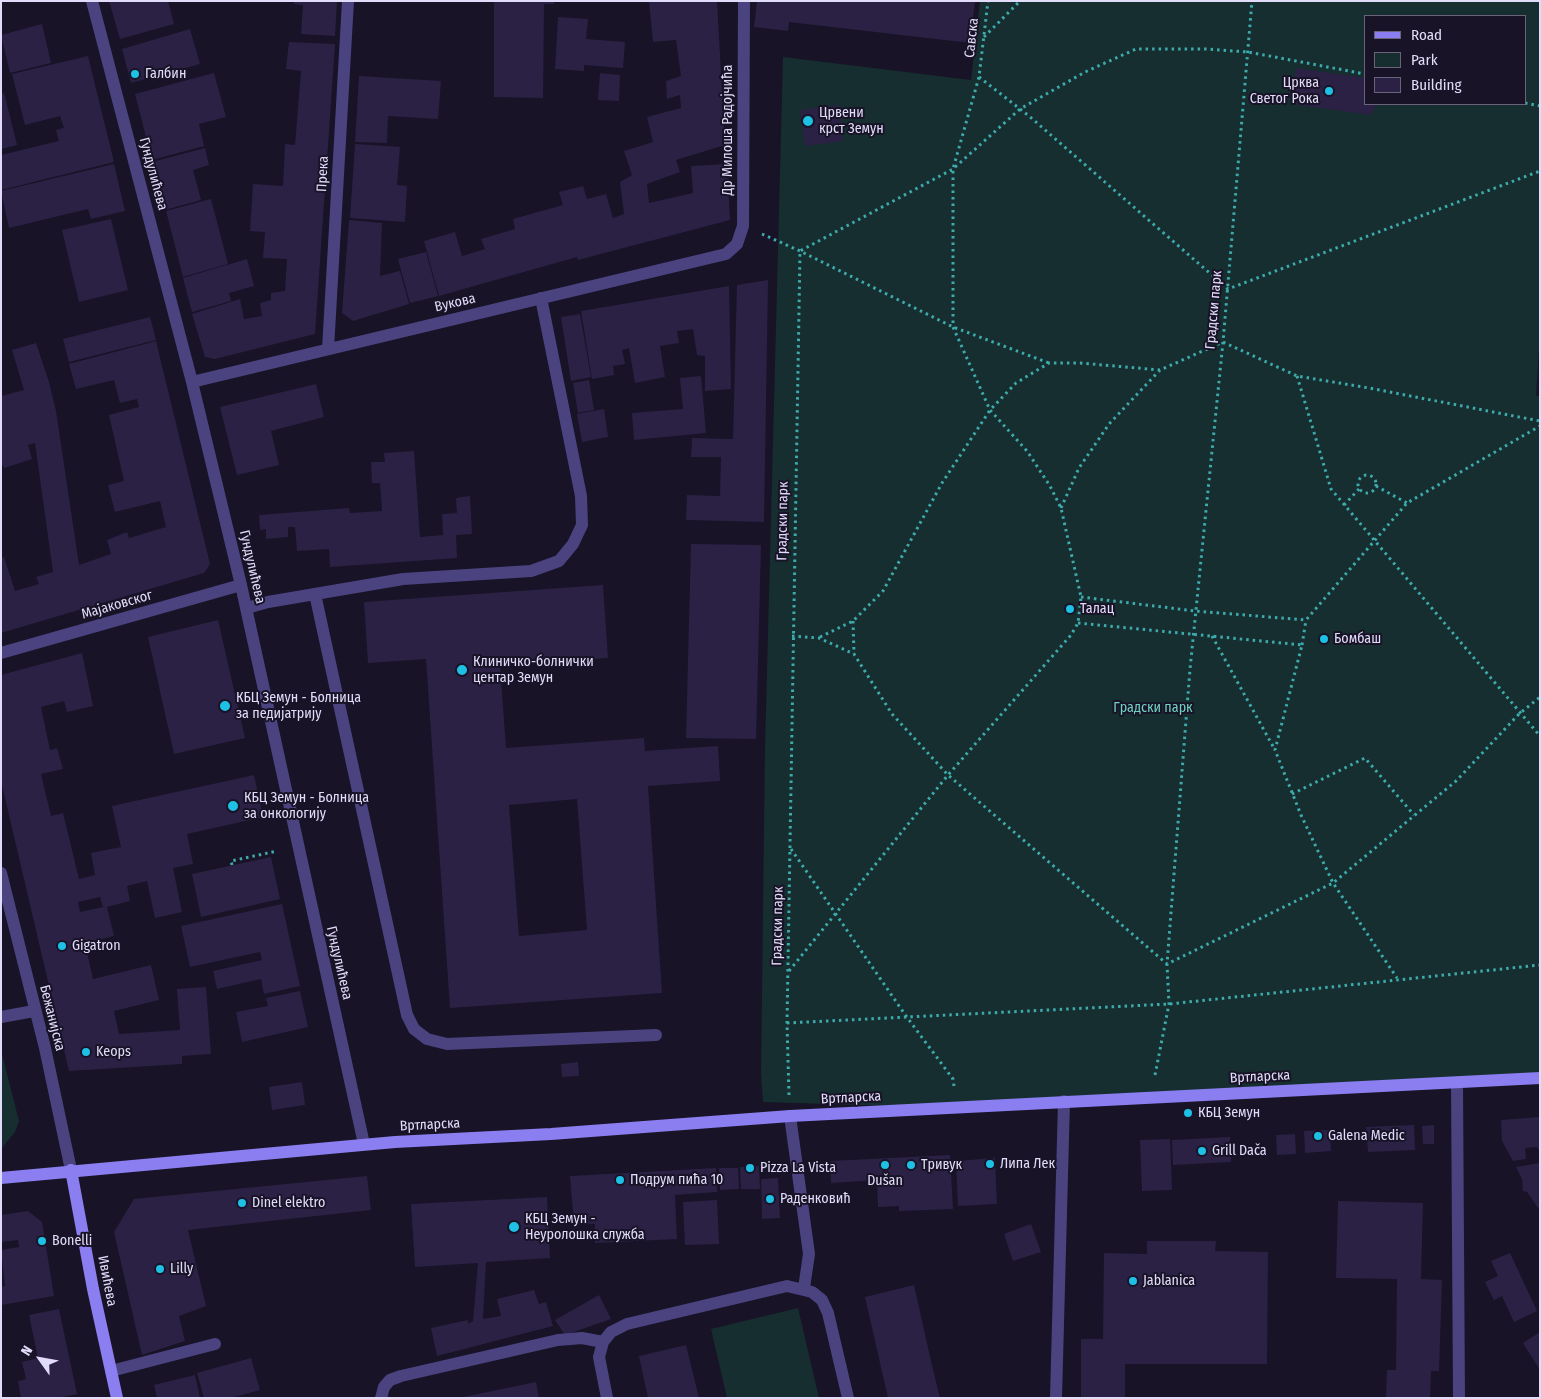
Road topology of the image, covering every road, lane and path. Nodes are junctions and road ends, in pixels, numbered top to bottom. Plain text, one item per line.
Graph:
1 (92, 1) edge
2 (348, 1) edge
3 (744, 1) edge
4 (988, 1) edge
5 (1020, 1) edge
6 (1252, 1) edge
7 (984, 37) junction
8 (1248, 52) junction
9 (1364, 74) edge
10 (980, 78) junction
11 (1526, 103) edge
12 (1540, 106) edge
13 (1020, 109) junction
14 (953, 169) junction
15 (1540, 171) edge
16 (743, 226) junction
17 (800, 250) junction
18 (726, 254) joint
19 (1228, 289) junction
20 (542, 298) junction
21 (953, 327) junction
22 (1223, 342) junction
23 (328, 349) junction
24 (1049, 363) junction
25 (1160, 370) junction
26 (1297, 376) junction
27 (192, 382) junction
28 (990, 410) junction
29 (1540, 421) edge
30 (1540, 426) edge
31 (1376, 486) junction
32 (1359, 489) junction
33 (1407, 503) junction
34 (1344, 505) junction
35 (1061, 508) junction
36 (1374, 541) junction
37 (242, 585) junction
38 (315, 594) junction
39 (1082, 597) junction
40 (247, 608) junction
41 (1195, 611) junction
42 (1306, 620) junction
43 (852, 621) junction
44 (1078, 624) junction
45 (1193, 635) junction
46 (792, 636) junction
47 (1212, 636) junction
48 (819, 638) junction
49 (1302, 645) junction
50 (1, 653) edge
51 (854, 654) junction
52 (1540, 697) edge
53 (1519, 714) junction
54 (1540, 736) edge
55 (1275, 750) junction
56 (948, 775) junction
57 (1292, 794) junction
58 (1414, 816) junction
59 (298, 846) junction
60 (790, 848) junction
61 (232, 866) dead end
62 (1, 873) edge
63 (1333, 883) junction
64 (835, 913) junction
65 (1167, 964) junction
66 (1540, 965) edge
67 (789, 971) junction
68 (1397, 978) junction
69 (1168, 1004) junction
70 (34, 1011) junction
71 (906, 1016) junction
72 (1, 1017) edge
73 (787, 1024) junction
74 (656, 1034) dead end
75 (1540, 1078) edge
76 (953, 1079) dead end
77 (1457, 1083) junction
78 (1150, 1098) junction
79 (1064, 1101) junction
80 (790, 1116) junction
81 (364, 1144) junction
82 (72, 1170) junction
83 (1, 1178) edge
84 (804, 1288) junction
85 (603, 1342) junction
86 (215, 1344) dead end
87 (111, 1371) junction
88 (117, 1398) edge
89 (381, 1398) edge
90 (607, 1398) edge
91 (848, 1398) edge
92 (1056, 1398) edge
93 (1459, 1398) edge

1 - 27 street, Гундулићева
2 - 23 street, Прека
3 - 16 street, Др Милоша Радојчића
4 - 7 path, Савска
5 - 7 path
6 - 8 path, Градски парк
7 - 10 path, Савска
8 - 9 path
8 - 13 path
8 - 19 path, Градски парк
10 - 13 path
10 - 14 path, Савска
11 - 12 path
13 - 14 path
13 - 19 path
14 - 17 path
14 - 21 path, Савска
15 - 19 path
16 - 17 path
16 - 18 street, Др Милоша Радојчића
17 - 21 path
17 - 46 path, Градски парк
18 - 20 street, Вукова
19 - 22 path, Градски парк
20 - 23 street, Вукова
20 - 38 street
21 - 24 path
21 - 28 path
22 - 25 path
22 - 26 path
22 - 41 path, Градски парк
23 - 27 street, Вукова
24 - 25 path
24 - 28 path
25 - 35 path
26 - 29 path
26 - 34 path
27 - 37 street, Гундулићева
28 - 35 path
28 - 43 path
30 - 33 path
31 - 32 path
31 - 32 path
31 - 33 path
32 - 34 path
33 - 36 path
34 - 36 path
35 - 39 path
36 - 42 path
36 - 53 path
37 - 40 street, Гундулићева
37 - 50 street, Мајаковског
38 - 40 street
38 - 74 street
39 - 41 path
39 - 44 path
40 - 59 street, Гундулићева
41 - 42 path
41 - 45 path, Градски парк
42 - 49 path
43 - 48 path
43 - 51 path
44 - 45 path
44 - 56 path
45 - 47 path
45 - 65 path, Градски парк
46 - 48 path
46 - 60 path, Градски парк
47 - 49 path
47 - 55 path
48 - 51 path
49 - 55 path
51 - 56 path
52 - 53 path
53 - 54 path
53 - 58 path
55 - 57 path
56 - 64 path
56 - 65 path
57 - 58 path
57 - 63 path
58 - 63 path
59 - 61 path
59 - 81 street, Гундулићева
60 - 64 path
60 - 67 path, Градски парк
62 - 70 street, Бежанијска
63 - 65 path
63 - 68 path
64 - 67 path
64 - 71 path
65 - 69 path, Градски парк
66 - 68 path
67 - 73 path, Градски парк
68 - 69 path
69 - 71 path
69 - 78 path, Градски парк
70 - 72 street
70 - 82 street, Бежанијска
71 - 73 path
71 - 76 path
73 - 80 path, Градски парк
75 - 77 main road, Вртларска
77 - 78 main road, Вртларска
77 - 93 street
78 - 79 main road, Вртларска
79 - 80 main road, Вртларска
79 - 92 street
80 - 81 main road, Вртларска
80 - 84 street
81 - 82 main road, Вртларска
82 - 83 main road, Вртларска
82 - 87 main road, Ивићева
84 - 85 street
84 - 91 street
85 - 89 street
85 - 90 street
86 - 87 street
87 - 88 main road, Ивићева

